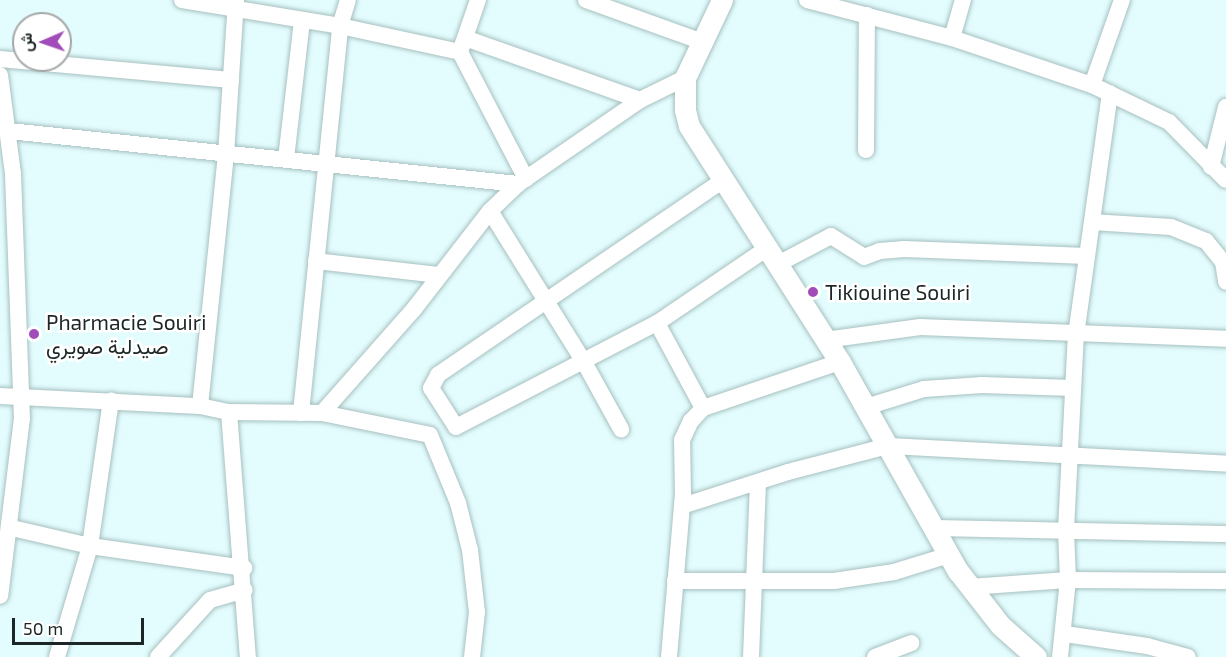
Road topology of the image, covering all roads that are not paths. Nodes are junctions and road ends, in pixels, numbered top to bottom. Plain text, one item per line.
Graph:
1 (182, 0) edge
2 (348, 0) edge
3 (478, 0) edge
4 (586, 0) edge
5 (722, 0) edge
6 (807, 0) edge
7 (963, 0) edge
8 (1122, 0) edge
9 (236, 5) edge
10 (867, 15) junction
11 (302, 20) junction
12 (340, 26) junction
13 (952, 38) junction
14 (700, 41) junction
15 (462, 45) junction
16 (0, 59) edge
17 (0, 75) edge
18 (685, 78) junction
19 (231, 80) junction
20 (1092, 85) junction
21 (1110, 93) junction
22 (640, 100) junction
23 (1226, 108) edge
24 (9, 131) junction
25 (866, 150) dead end
26 (226, 155) junction
27 (286, 159) junction
28 (325, 163) junction
29 (1211, 167) junction
30 (1226, 180) edge
31 (522, 181) junction
32 (722, 181) junction
33 (490, 211) junction
34 (1092, 222) junction
35 (1087, 255) junction
36 (771, 257) junction
37 (316, 261) junction
38 (439, 275) junction
39 (1226, 282) edge
40 (548, 302) junction
41 (657, 323) junction
42 (1076, 335) junction
43 (1226, 339) edge
44 (825, 340) junction
45 (584, 362) junction
46 (840, 362) junction
47 (1073, 388) junction
48 (0, 396) edge
49 (22, 396) junction
50 (111, 400) junction
51 (200, 406) junction
52 (866, 407) junction
53 (703, 408) junction
54 (229, 412) junction
55 (301, 413) junction
56 (322, 413) junction
57 (456, 427) junction
58 (621, 429) dead end
59 (430, 435) junction
60 (888, 446) junction
61 (1069, 458) junction
62 (1226, 464) edge
63 (759, 482) junction
64 (682, 506) junction
65 (12, 528) junction
66 (932, 528) junction
67 (1066, 530) junction
68 (1226, 534) edge
69 (90, 546) junction
70 (949, 555) junction
71 (244, 568) junction
72 (1068, 580) junction
73 (675, 581) junction
74 (1226, 581) edge
75 (757, 582) junction
76 (969, 587) junction
77 (245, 590) junction
78 (0, 596) edge
79 (1065, 634) junction
80 (911, 643) dead end
81 (57, 657) edge
82 (158, 657) edge
83 (249, 657) edge
84 (472, 657) edge
85 (669, 657) edge
86 (751, 657) edge
87 (875, 657) edge
88 (1036, 657) edge
89 (1060, 657) edge
90 (1188, 657) edge

1 - 9 street
2 - 12 street
3 - 15 street
4 - 14 street
5 - 14 street
6 - 10 street
7 - 13 street
8 - 20 street
9 - 11 street
9 - 19 street
10 - 13 street
10 - 25 street
11 - 12 street
11 - 27 street
12 - 15 street
12 - 28 street
13 - 20 street
14 - 18 street
15 - 22 street
15 - 31 street
16 - 19 street
17 - 24 street
18 - 22 street
18 - 32 street
19 - 26 street
20 - 21 street
21 - 29 street
21 - 34 street
22 - 31 street
23 - 29 street
24 - 26 street
24 - 49 street
26 - 27 street
26 - 51 street
27 - 28 street
28 - 31 street
28 - 37 street
29 - 30 street
31 - 33 street
32 - 36 street
32 - 40 street
33 - 38 street
33 - 40 street
34 - 35 street
34 - 39 street
35 - 36 street
35 - 42 street
36 - 41 street
36 - 44 street
37 - 38 street
37 - 55 street
38 - 56 street
40 - 45 street
40 - 57 street
41 - 45 street
41 - 53 street
42 - 43 street
42 - 44 street
42 - 47 street
44 - 46 street
45 - 57 street
45 - 58 street
46 - 52 street
46 - 53 street
47 - 52 street
47 - 61 street
48 - 49 street
49 - 50 street
49 - 65 street
50 - 51 street
50 - 69 street
51 - 54 street
52 - 60 street
53 - 64 street
54 - 55 street
54 - 71 street
55 - 56 street
56 - 59 street
57 - 59 street
59 - 84 street
60 - 61 street
60 - 63 street
60 - 66 street
61 - 62 street
61 - 67 street
63 - 64 street
63 - 75 street
64 - 73 street
65 - 69 street
65 - 78 street
66 - 67 street
66 - 70 street
67 - 68 street
67 - 72 street
69 - 71 street
69 - 81 street
70 - 75 street
70 - 76 street
71 - 77 street
72 - 74 street
72 - 76 street
72 - 79 street
73 - 75 street
73 - 85 street
75 - 86 street
76 - 88 street
77 - 82 street
77 - 83 street
79 - 89 street
79 - 90 street
80 - 87 street

